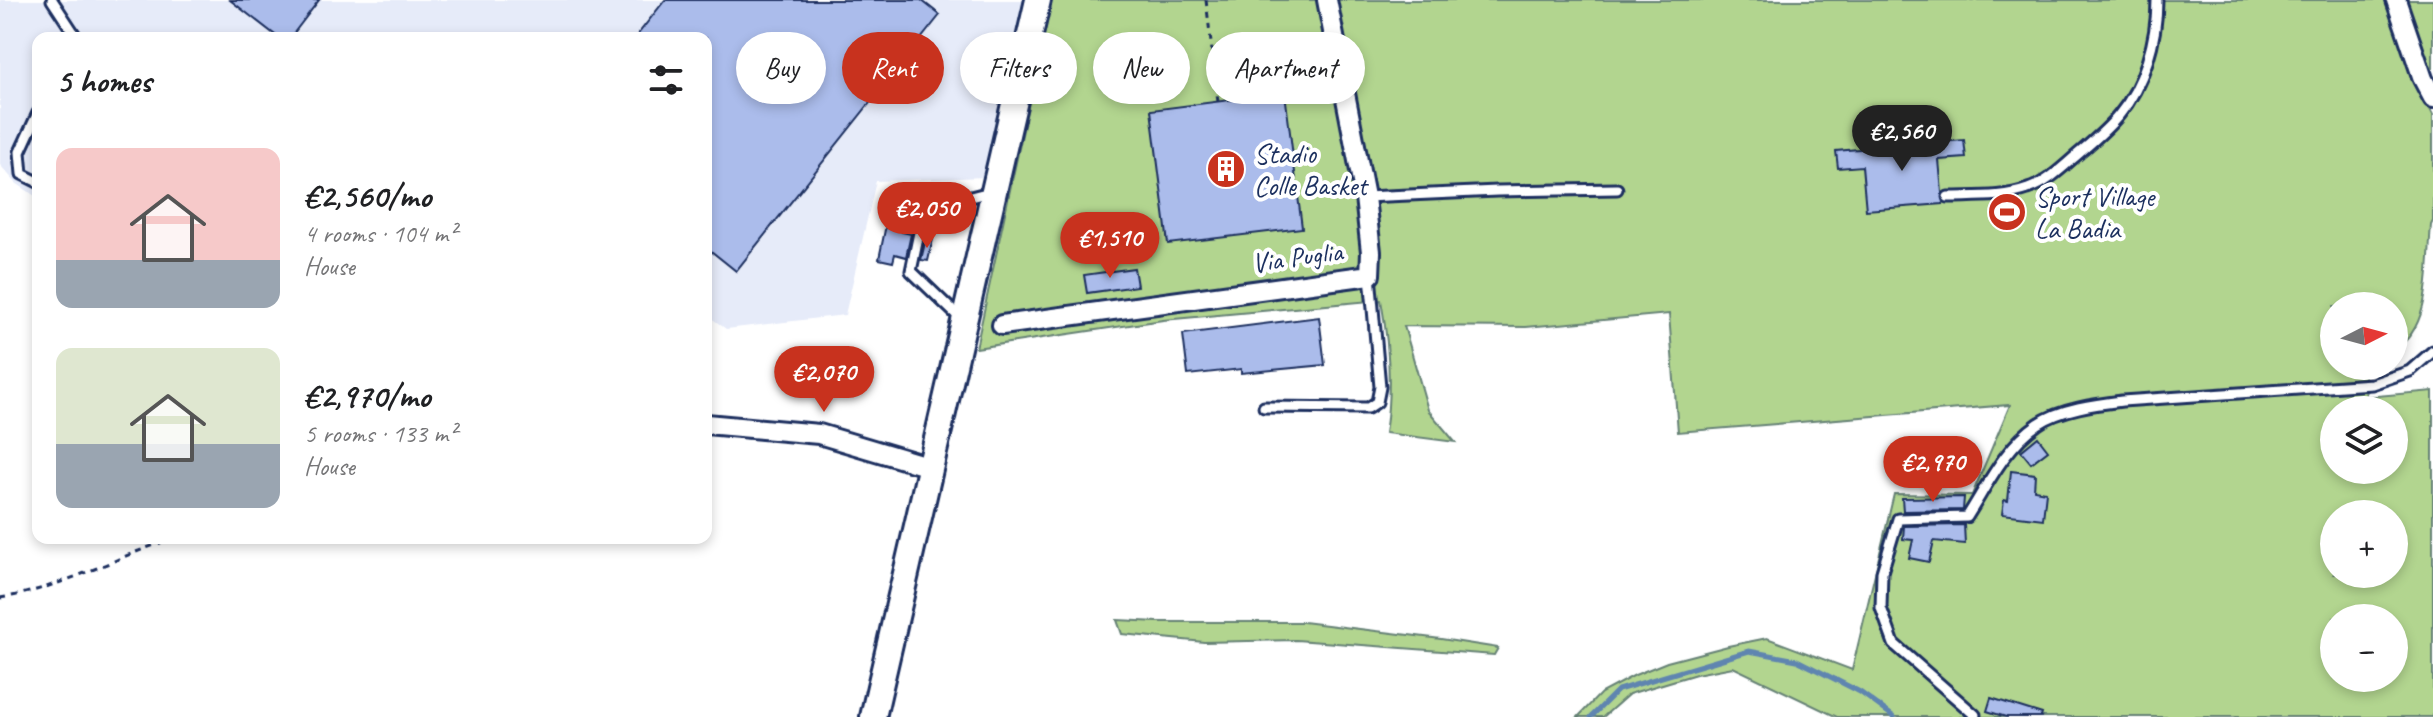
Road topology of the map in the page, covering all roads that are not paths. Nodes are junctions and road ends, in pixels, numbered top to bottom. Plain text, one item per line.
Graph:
1 (52, 0) edge
2 (1038, 0) edge
3 (1327, 0) edge
4 (2157, 0) edge
5 (2396, 0) edge
6 (73, 32) edge
7 (2433, 98) edge
8 (32, 126) edge
9 (32, 179) edge
10 (1617, 189) dead end
11 (994, 191) junction
12 (1365, 197) junction
13 (1948, 197) dead end
14 (1370, 275) junction
15 (963, 322) junction
16 (1002, 325) dead end
17 (2433, 351) edge
18 (1264, 407) dead end
19 (712, 425) edge
20 (930, 467) junction
21 (1975, 715) dead end
22 (873, 717) edge

1 - 6 lane
2 - 11 main road
3 - 12 street, Via Puglia
4 - 13 lane
5 - 7 street
8 - 9 lane
10 - 12 lane
11 - 15 main road
11 - 15 lane
12 - 14 street, Via Puglia
14 - 16 street, Via Puglia
14 - 18 lane
15 - 20 main road
17 - 21 lane
19 - 20 street
20 - 22 main road

